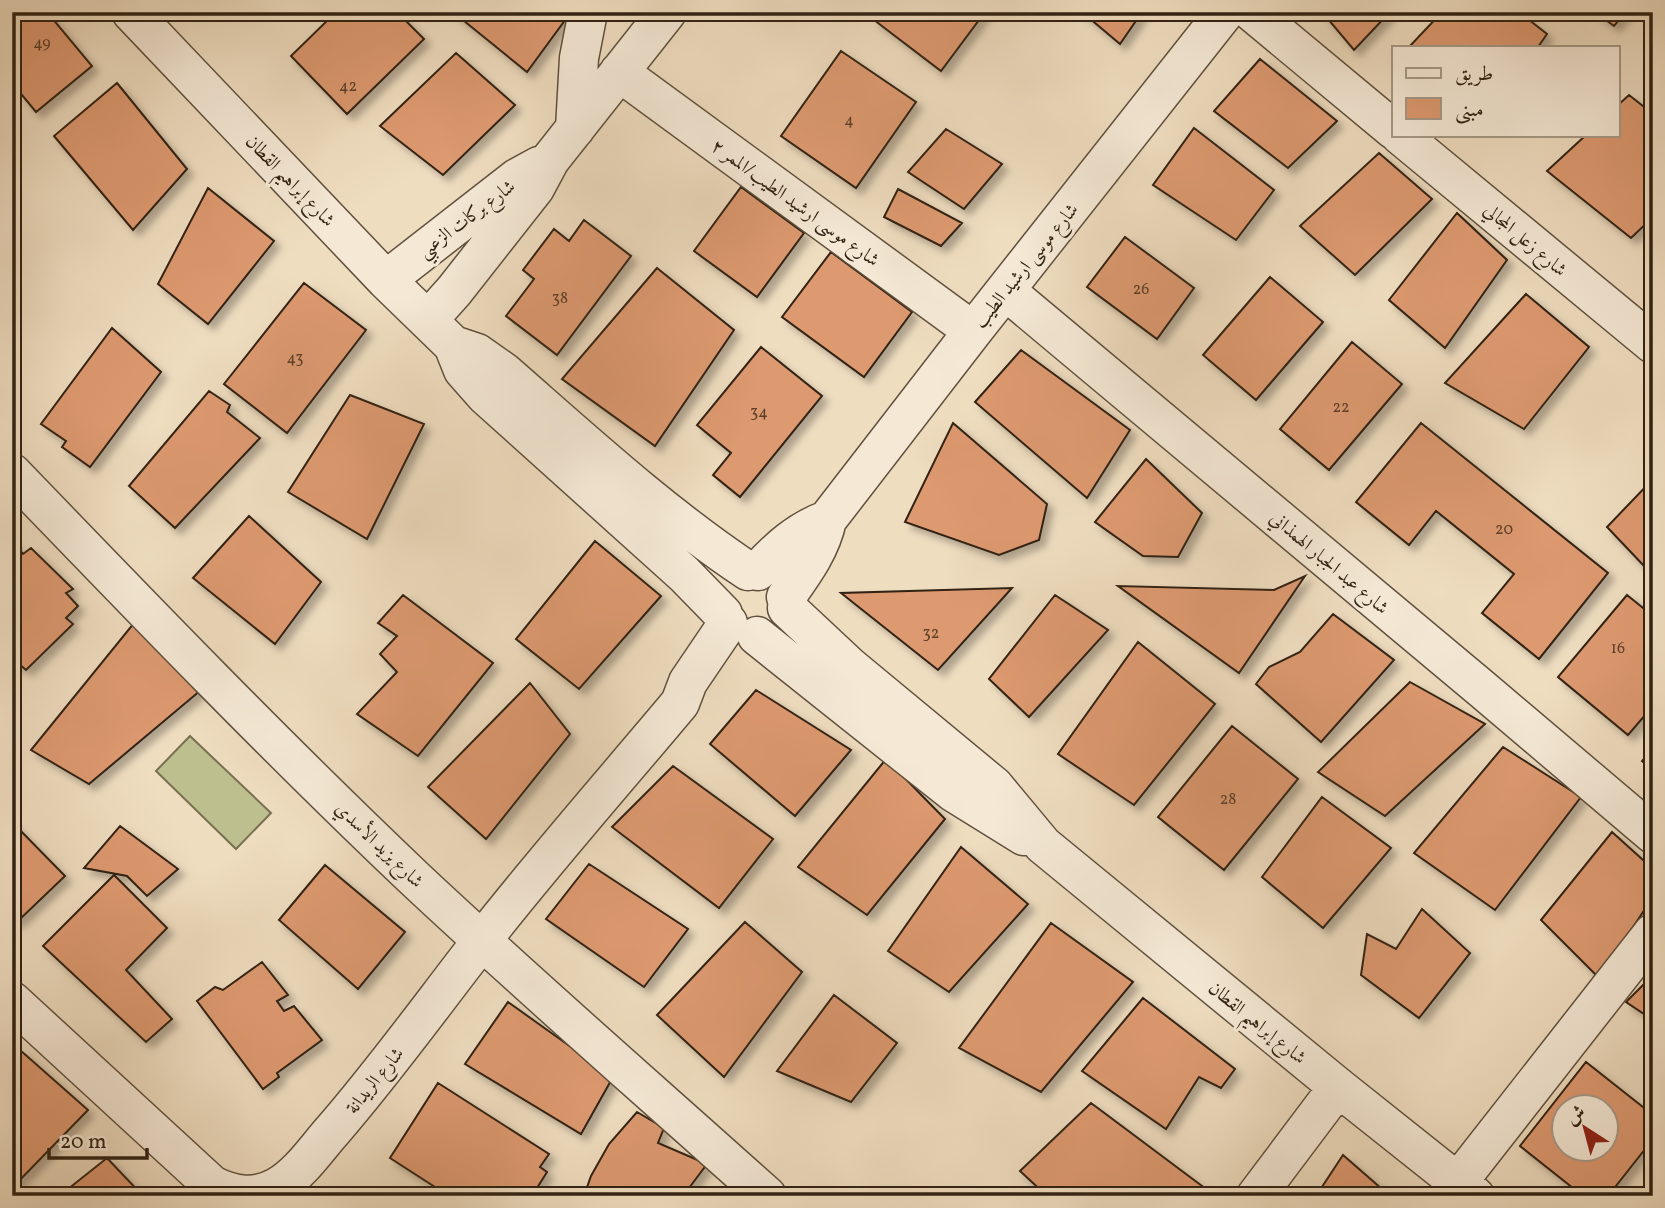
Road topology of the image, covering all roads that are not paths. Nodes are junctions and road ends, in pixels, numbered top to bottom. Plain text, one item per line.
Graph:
1 (131, 12) edge
2 (588, 12) edge
3 (667, 12) edge
4 (1225, 12) edge
5 (1252, 12) edge
6 (619, 72) junction
7 (1392, 128) edge
8 (575, 129) junction
9 (1401, 136) edge
10 (550, 160) junction
11 (386, 280) junction
12 (1006, 291) junction
13 (972, 331) junction
14 (440, 333) junction
15 (1653, 344) edge
16 (12, 473) edge
17 (827, 520) junction
18 (753, 571) junction
19 (787, 602) junction
20 (740, 627) junction
21 (1653, 834) edge
22 (1043, 845) junction
23 (1653, 933) edge
24 (481, 941) junction
25 (12, 1001) edge
26 (1338, 1087) junction
27 (1467, 1189) edge
28 (243, 1196) edge
29 (767, 1196) edge
30 (1256, 1196) edge

1 - 11 street, شارع إبراهيم القطان
2 - 8 street
3 - 6 street, شارع بركات الزعبي
4 - 12 street, شارع موسى ارشيد الطيب
5 - 7 street
6 - 8 street, شارع بركات الزعبي
6 - 13 street, شارع موسى ارشيد الطيب/الممر ٢
8 - 10 street, شارع بركات الزعبي
9 - 15 street, شارع زعل المجالي
10 - 11 street, شارع بركات الزعبي
10 - 14 street, شارع بركات الزعبي
11 - 14 street, شارع إبراهيم القطان
12 - 13 street, شارع موسى ارشيد الطيب
12 - 21 street, شارع عبد الجبار الهمذاني
13 - 17 street, شارع موسى ارشيد الطيب
14 - 18 street, شارع إبراهيم القطان
14 - 20 street, شارع إبراهيم القطان
16 - 24 street, شارع يزيد الأسدي
17 - 18 street, شارع موسى ارشيد الطيب
17 - 19 street, شارع موسى ارشيد الطيب
18 - 19 street
18 - 20 street
19 - 20 street
19 - 22 street, شارع إبراهيم القطان
20 - 22 street, شارع إبراهيم القطان
20 - 24 street, شارع الريدانة
22 - 26 street, شارع إبراهيم القطان
23 - 27 street
24 - 28 street, شارع الريدانة
24 - 29 street, شارع يزيد الأسدي
25 - 28 street, شارع الريدانة
26 - 27 street, شارع إبراهيم القطان
26 - 30 street

